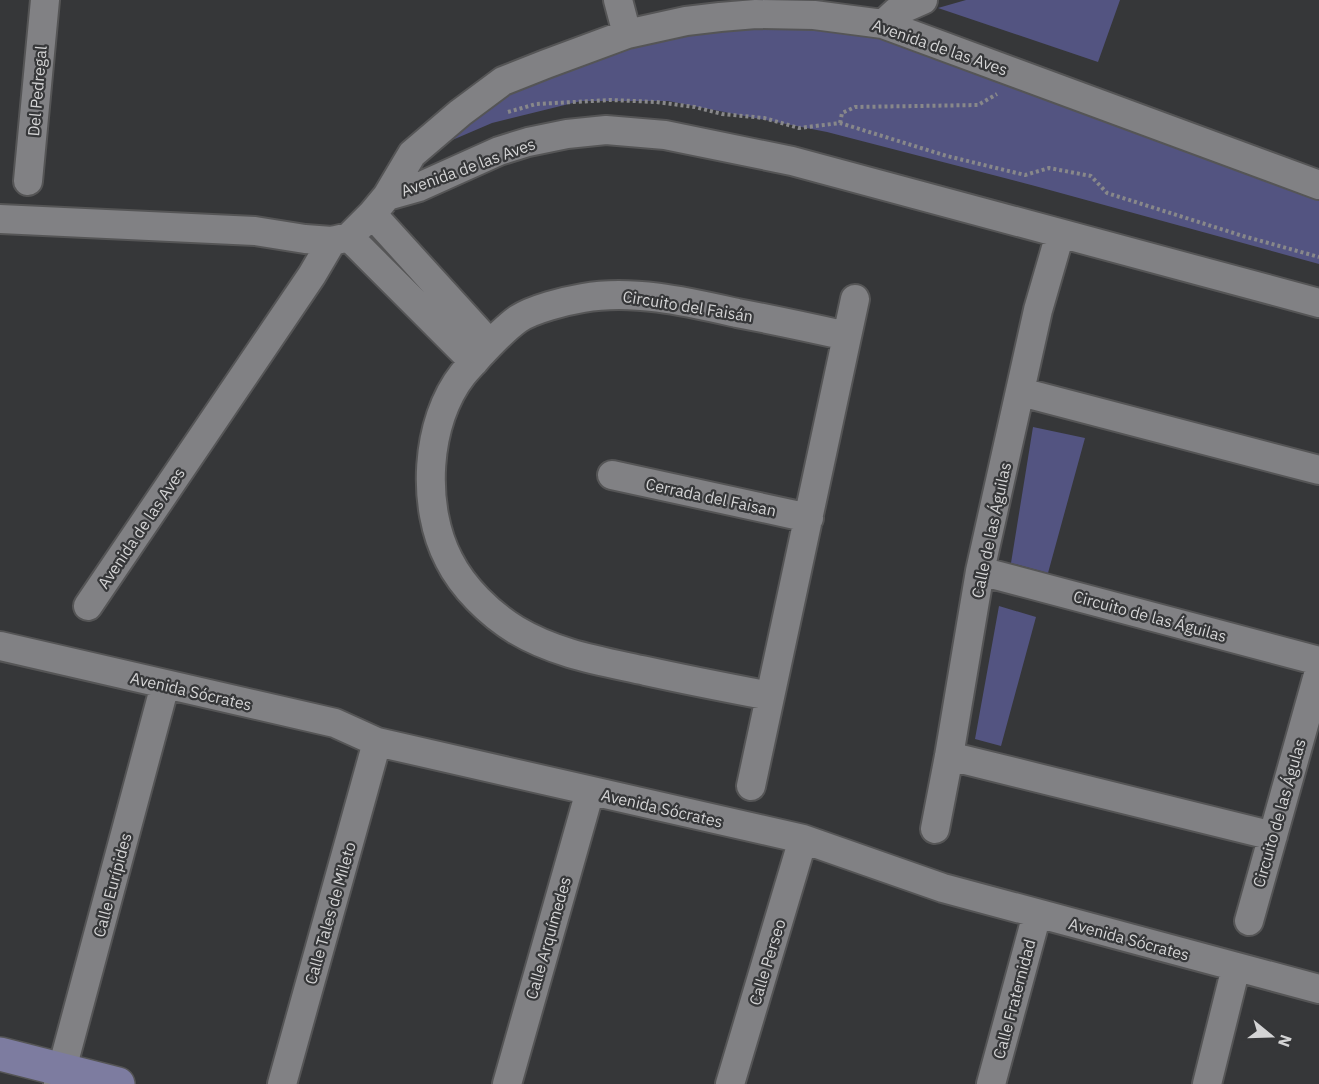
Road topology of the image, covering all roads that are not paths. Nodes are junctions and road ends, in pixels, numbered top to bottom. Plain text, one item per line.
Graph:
1 (45, 0) edge
2 (618, 0) edge
3 (923, 0) edge
4 (883, 24) junction
5 (627, 34) junction
6 (28, 181) dead end
7 (1319, 185) edge
8 (379, 205) junction
9 (0, 219) edge
10 (1060, 234) junction
11 (340, 239) junction
12 (855, 299) dead end
13 (1319, 303) edge
14 (847, 336) junction
15 (482, 353) junction
16 (1021, 392) junction
17 (1319, 470) edge
18 (612, 475) dead end
19 (809, 518) junction
20 (980, 571) junction
21 (88, 606) dead end
22 (0, 646) edge
23 (1319, 661) edge
24 (1319, 671) edge
25 (165, 685) junction
26 (770, 696) junction
27 (377, 742) junction
28 (949, 756) junction
29 (751, 786) dead end
30 (590, 791) junction
31 (935, 829) dead end
32 (1273, 836) junction
33 (803, 839) junction
34 (1037, 914) junction
35 (1249, 921) dead end
36 (1236, 967) junction
37 (1319, 989) edge
38 (0, 1054) edge
39 (60, 1077) edge
40 (118, 1084) edge
41 (282, 1084) edge
42 (507, 1084) edge
43 (730, 1084) edge
44 (991, 1084) edge
45 (1207, 1084) edge

1 - 6 street, Del Pedregal
2 - 5 street
3 - 4 street
4 - 5 street, Avenida de las Aves
4 - 7 street, Avenida de las Aves
5 - 8 street, Avenida de las Aves
8 - 10 street, Avenida de las Aves
8 - 11 street, Avenida de las Aves
8 - 15 street
9 - 11 street
10 - 13 street, Avenida de las Aves
10 - 16 street, Calle de las Águilas
11 - 15 street
11 - 21 street, Avenida de las Aves
12 - 14 street
14 - 15 street, Circuito del Faisán
14 - 19 street
15 - 26 street, Circuito del Faisán
16 - 17 street
16 - 20 street, Calle de las Águilas
18 - 19 street, Cerrada del Faisan
19 - 26 street
20 - 23 street, Circuito de las Águilas
20 - 28 street, Calle de las Águilas
22 - 25 street, Avenida Sócrates
24 - 32 street, Circuito de las Águlas
25 - 27 street, Avenida Sócrates
25 - 39 street, Calle Eurípides
26 - 29 street
27 - 30 street, Avenida Sócrates
27 - 41 street, Calle Tales de Mileto
28 - 31 street, Calle de las Águilas
28 - 32 street
30 - 33 street, Avenida Sócrates
30 - 42 street, Calle Arquímedes
32 - 35 street, Circuito de las Águlas
33 - 34 street, Avenida Sócrates
33 - 43 street, Calle Perseo
34 - 36 street, Avenida Sócrates
34 - 44 street, Calle Fraternidad
36 - 37 street, Avenida Sócrates
36 - 45 street
38 - 39 street
39 - 40 street

